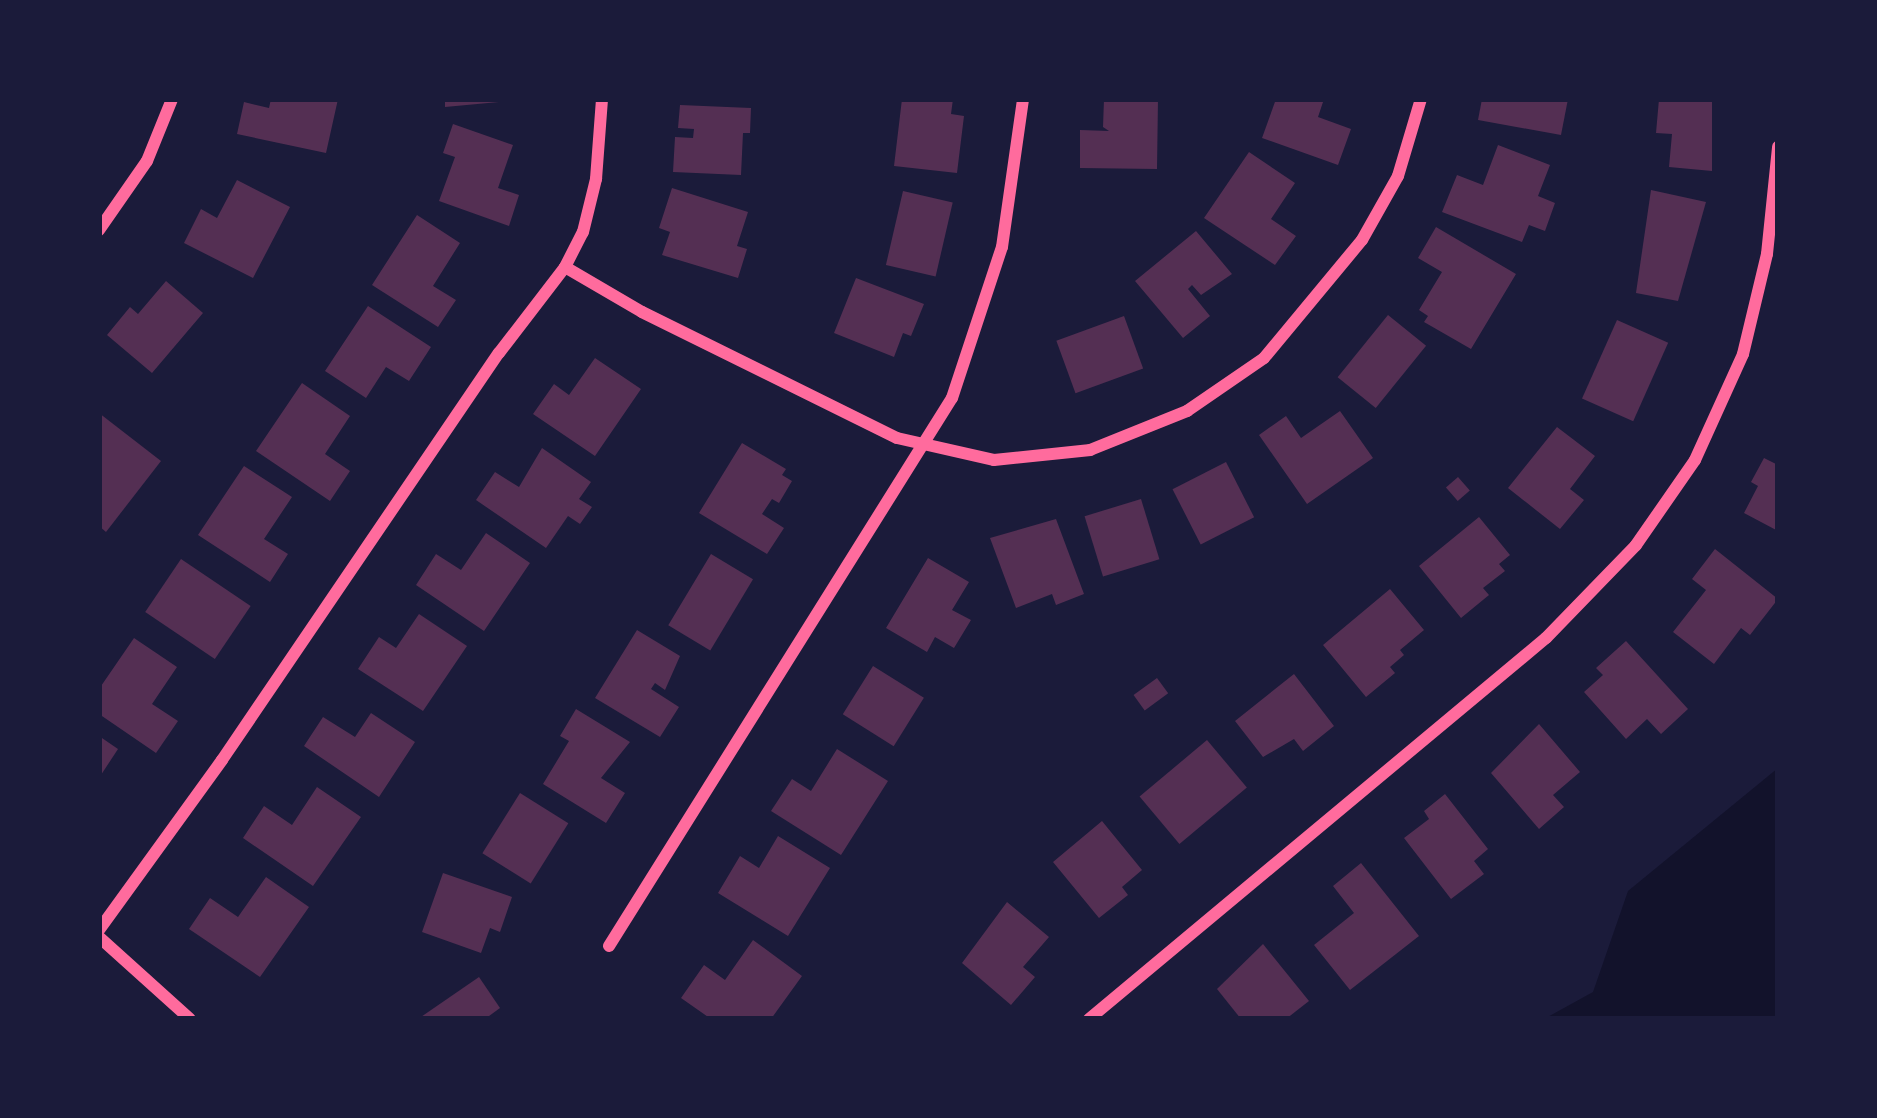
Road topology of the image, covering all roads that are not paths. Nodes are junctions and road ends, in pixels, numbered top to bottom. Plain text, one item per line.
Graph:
1 (172, 99) edge
2 (602, 99) edge
3 (1023, 99) edge
4 (1421, 99) edge
5 (1778, 147) edge
6 (99, 230) edge
7 (565, 267) junction
8 (924, 444) junction
9 (99, 934) edge
10 (609, 946) dead end
11 (190, 1019) edge
12 (1089, 1019) edge

1 - 6 street
2 - 7 street
3 - 8 street
4 - 8 street
5 - 12 street
7 - 8 street
7 - 9 street
8 - 10 street
9 - 11 street

